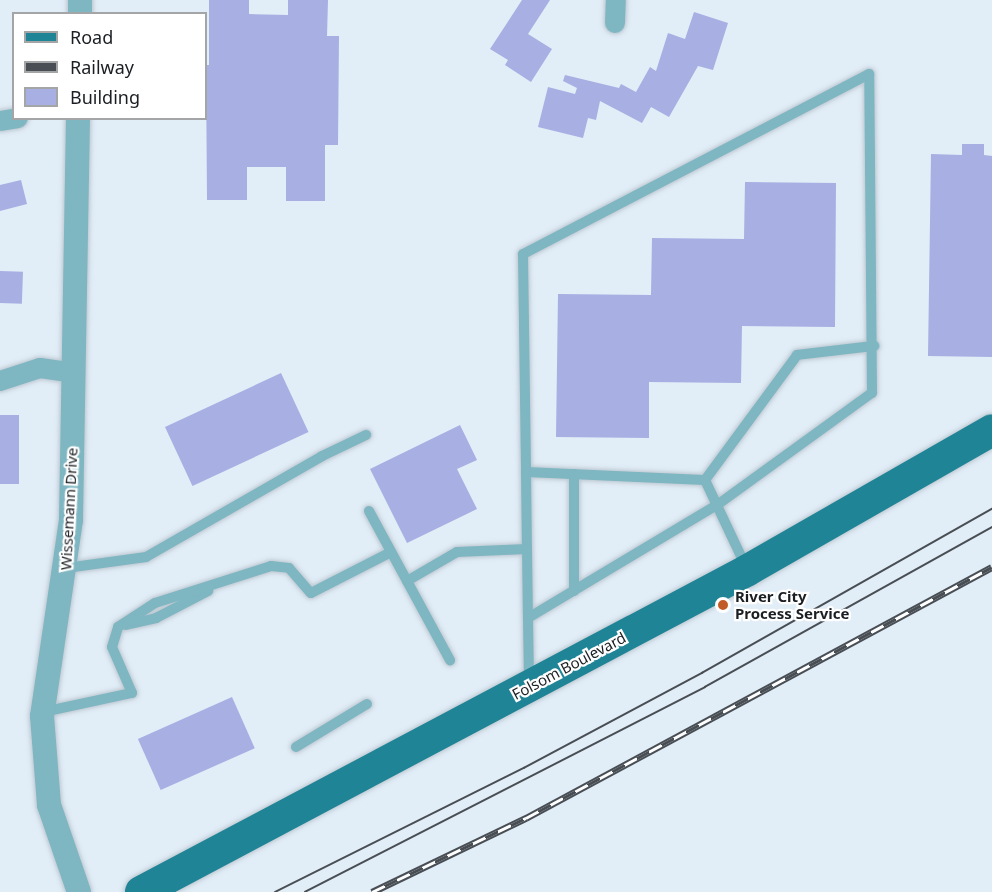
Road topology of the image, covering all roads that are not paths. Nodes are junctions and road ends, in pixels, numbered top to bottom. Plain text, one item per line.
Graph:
1 (616, 0) edge
2 (615, 23) dead end
3 (78, 120) edge
4 (874, 346) junction
5 (74, 373) junction
6 (0, 381) edge
7 (992, 430) edge
8 (366, 435) dead end
9 (526, 472) junction
10 (574, 474) junction
11 (705, 480) junction
12 (717, 505) junction
13 (369, 511) dead end
14 (528, 549) junction
15 (391, 552) junction
16 (66, 568) junction
17 (748, 570) junction
18 (407, 581) junction
19 (574, 591) junction
20 (528, 618) junction
21 (450, 660) dead end
22 (529, 688) junction
23 (367, 704) dead end
24 (42, 712) junction
25 (296, 747) dead end
26 (79, 892) edge
27 (141, 892) edge

1 - 2 street
3 - 5 street, Wissemann Drive
4 - 9 lane
4 - 11 lane
4 - 12 lane
5 - 6 street
5 - 16 street, Wissemann Drive
7 - 17 main road, Folsom Boulevard
8 - 16 lane
9 - 10 lane
9 - 14 lane
10 - 11 lane
10 - 19 lane
11 - 12 lane
12 - 17 lane
12 - 19 lane
13 - 15 lane
14 - 18 lane
14 - 20 lane
15 - 18 lane
15 - 24 lane
16 - 24 street, Wissemann Drive
17 - 22 main road, Folsom Boulevard
18 - 21 lane
19 - 20 lane
20 - 22 lane
22 - 27 main road, Folsom Boulevard
23 - 25 lane
24 - 26 street, Wissemann Drive

